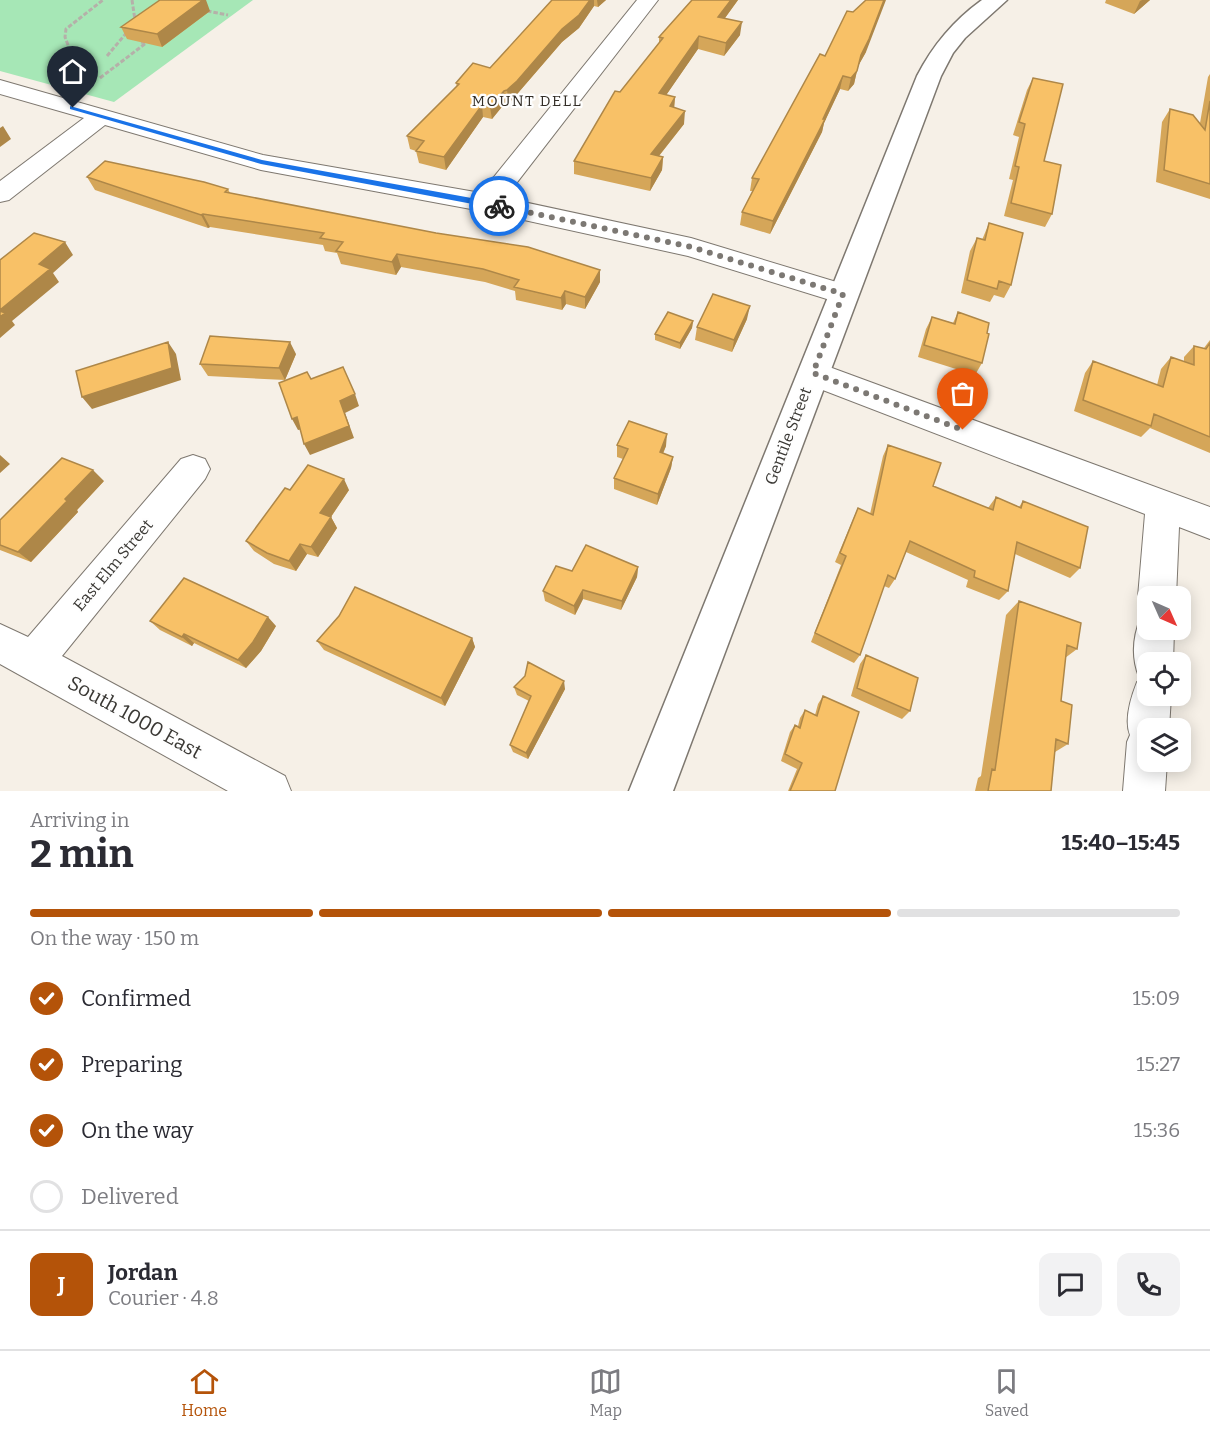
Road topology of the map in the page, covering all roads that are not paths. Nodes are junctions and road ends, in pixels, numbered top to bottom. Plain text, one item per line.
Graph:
1 (648, 0) edge
2 (996, 0) edge
3 (0, 87) edge
4 (102, 116) junction
5 (0, 194) edge
6 (487, 203) junction
7 (843, 294) junction
8 (813, 373) junction
9 (193, 469) dead end
10 (1163, 507) junction
11 (1210, 523) edge
12 (1158, 586) edge
13 (17, 652) edge
14 (1146, 772) edge
15 (270, 791) edge
16 (651, 791) edge
17 (1144, 791) edge

1 - 6 street
2 - 7 main road, Gentile Street
3 - 4 street
4 - 5 street
4 - 6 street
6 - 7 street
7 - 8 main road, Gentile Street
8 - 10 street
8 - 16 main road, Gentile Street
9 - 13 street, East Elm Street
10 - 11 street
10 - 12 street
13 - 15 street, South 1000 East
14 - 17 street

